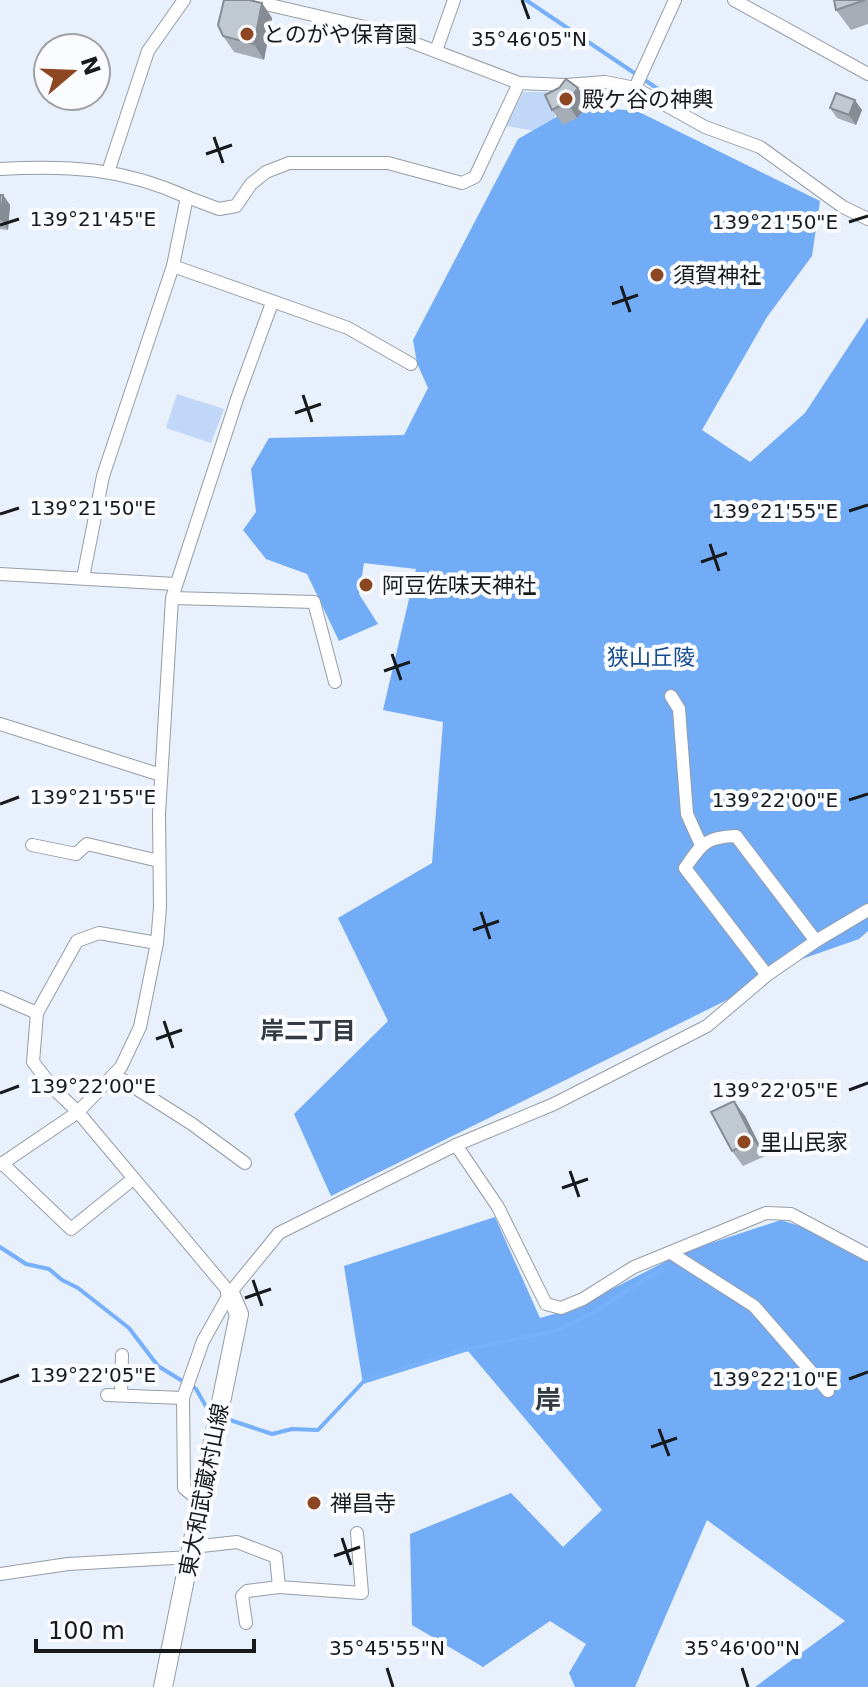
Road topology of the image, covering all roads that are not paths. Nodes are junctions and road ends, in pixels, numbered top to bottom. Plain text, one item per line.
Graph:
1 (184, 0) edge
2 (248, 0) edge
3 (454, 0) edge
4 (675, 0) edge
5 (734, 0) edge
6 (436, 51) junction
7 (868, 74) edge
8 (519, 83) junction
9 (635, 88) junction
10 (0, 169) edge
11 (108, 172) junction
12 (187, 197) junction
13 (868, 219) edge
14 (173, 266) junction
15 (272, 303) junction
16 (411, 364) dead end
17 (0, 574) edge
18 (83, 578) junction
19 (175, 584) junction
20 (172, 598) junction
21 (335, 682) dead end
22 (671, 696) dead end
23 (0, 724) edge
24 (161, 775) junction
25 (32, 845) dead end
26 (701, 845) junction
27 (159, 861) junction
28 (868, 910) edge
29 (816, 941) junction
30 (157, 943) junction
31 (767, 975) junction
32 (0, 997) edge
33 (37, 1013) junction
34 (115, 1075) junction
35 (78, 1112) junction
36 (456, 1145) junction
37 (245, 1163) dead end
38 (1, 1164) edge
39 (133, 1179) junction
40 (671, 1253) junction
41 (868, 1255) edge
42 (230, 1293) junction
43 (122, 1355) dead end
44 (186, 1388) junction
45 (828, 1391) dead end
46 (202, 1503) junction
47 (357, 1533) dead end
48 (192, 1552) junction
49 (0, 1574) edge
50 (279, 1587) junction
51 (246, 1623) dead end
52 (163, 1687) edge

1 - 11 street
2 - 6 street
3 - 6 street
4 - 9 street
5 - 7 street
6 - 8 street
8 - 9 street
8 - 12 street
9 - 13 street
10 - 11 street
11 - 12 street
12 - 14 street
14 - 15 street
14 - 18 street
15 - 16 street
15 - 19 street
17 - 18 street
18 - 19 street
19 - 20 street
20 - 21 street
20 - 24 street
22 - 26 street
23 - 24 street
24 - 27 street
25 - 27 street
26 - 29 street
26 - 31 street
27 - 30 street
28 - 29 street
29 - 31 street
30 - 33 street
30 - 34 street
31 - 36 street
32 - 33 street
33 - 35 street
34 - 35 street
34 - 37 street
35 - 38 street
35 - 39 street
36 - 40 street
36 - 42 street
38 - 39 street
39 - 42 street
40 - 41 street
40 - 45 street
42 - 44 street
42 - 46 street, 東大和武蔵村山線
43 - 44 street
44 - 46 street
46 - 48 street, 東大和武蔵村山線
47 - 50 street
48 - 49 street
48 - 50 street
48 - 52 street, 東大和武蔵村山線
50 - 51 street

